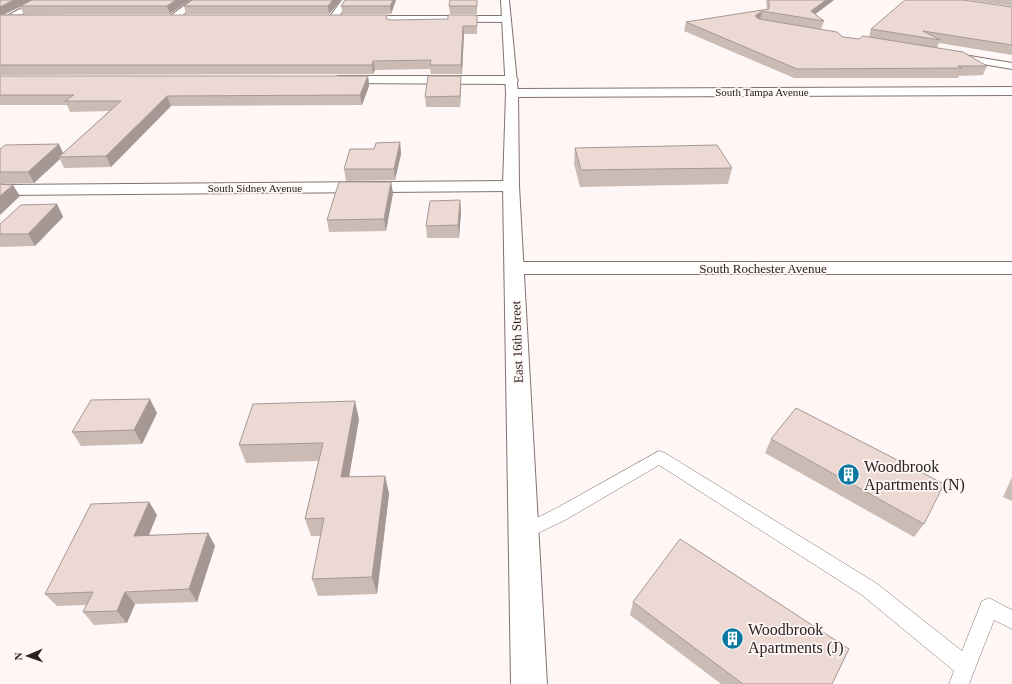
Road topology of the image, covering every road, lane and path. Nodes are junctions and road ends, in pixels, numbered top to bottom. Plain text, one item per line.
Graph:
1 (44, 0) edge
2 (198, 0) edge
3 (346, 0) edge
4 (505, 10) edge
5 (3, 19) edge
6 (30, 19) edge
7 (188, 19) edge
8 (933, 53) edge
9 (1012, 66) edge
10 (328, 80) edge
11 (512, 87) junction
12 (1012, 91) edge
13 (511, 186) junction
14 (0, 190) edge
15 (515, 268) junction
16 (1012, 268) edge
17 (524, 532) junction
18 (1012, 620) edge
19 (962, 676) edge
20 (529, 684) edge

1 - 5 street
2 - 7 street
3 - 4 street
4 - 11 street, East 16th Street
5 - 6 street
8 - 9 street
10 - 11 street, South Tampa Avenue
11 - 12 street, South Tampa Avenue
11 - 13 street, East 16th Street
13 - 14 street, South Sidney Avenue
13 - 15 street, East 16th Street
15 - 16 street, South Rochester Avenue
15 - 17 street, East 16th Street
17 - 19 lane
17 - 20 street, East 16th Street
18 - 19 lane

